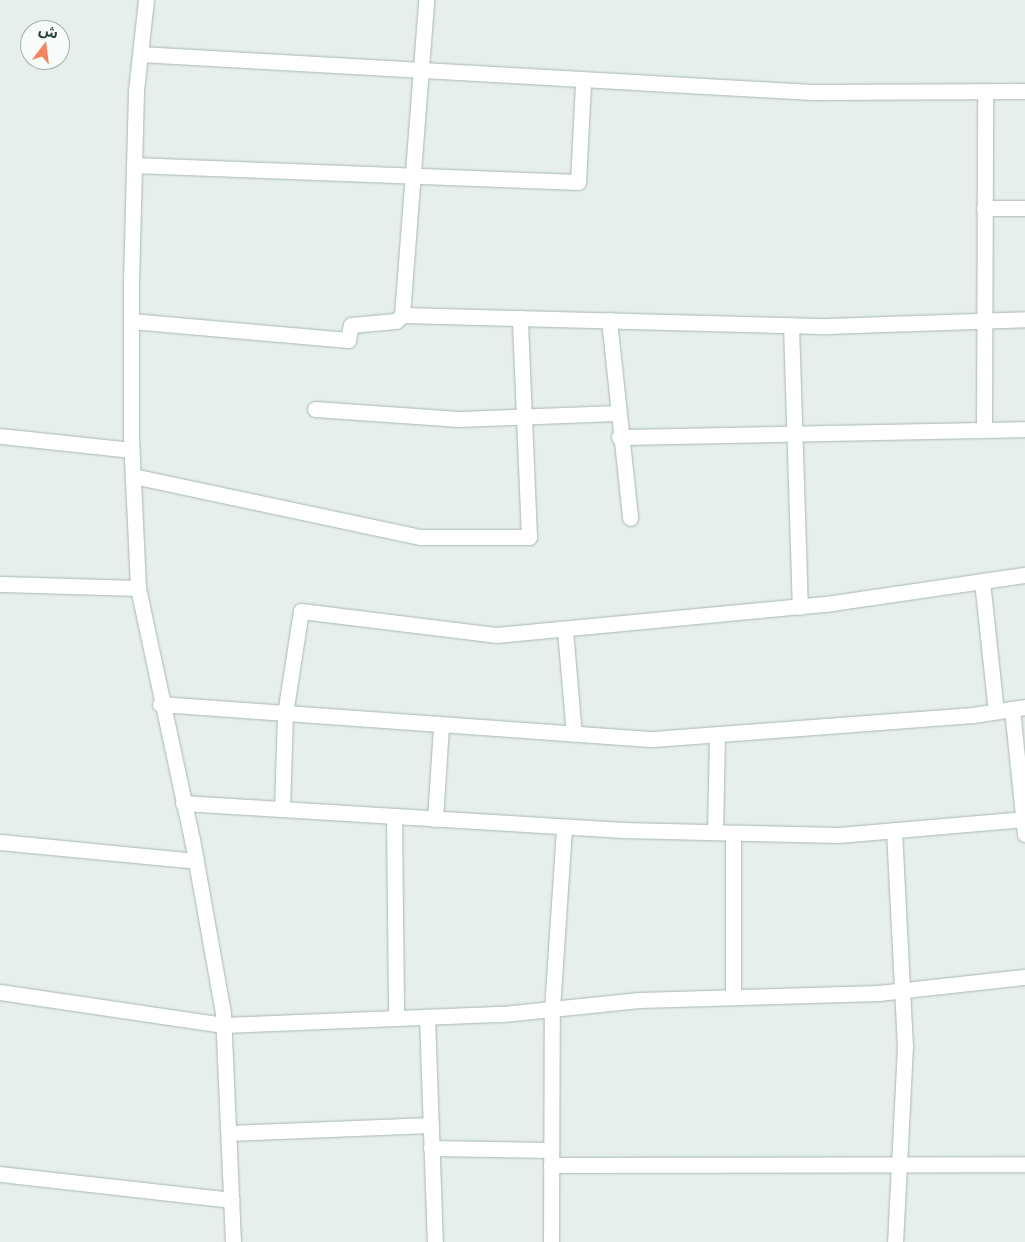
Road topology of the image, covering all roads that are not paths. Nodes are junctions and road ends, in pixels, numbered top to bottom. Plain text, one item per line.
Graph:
1 (146, 0) edge
2 (426, 0) edge
3 (140, 54) junction
4 (419, 71) junction
5 (582, 82) junction
6 (984, 92) junction
7 (1025, 92) edge
8 (134, 164) junction
9 (409, 176) junction
10 (984, 208) junction
11 (1025, 208) edge
12 (402, 315) junction
13 (520, 318) junction
14 (1025, 319) edge
15 (609, 320) junction
16 (984, 320) junction
17 (131, 321) junction
18 (791, 325) junction
19 (315, 409) dead end
20 (617, 413) junction
21 (524, 417) junction
22 (1025, 429) edge
23 (984, 430) junction
24 (0, 436) edge
25 (795, 436) junction
26 (619, 437) junction
27 (131, 450) junction
28 (133, 476) junction
29 (630, 518) dead end
30 (1025, 575) edge
31 (982, 581) junction
32 (0, 584) edge
33 (138, 588) junction
34 (800, 607) junction
35 (565, 630) junction
36 (160, 704) junction
37 (1019, 708) edge
38 (996, 712) junction
39 (285, 714) junction
40 (441, 726) junction
41 (574, 734) junction
42 (717, 734) junction
43 (184, 803) junction
44 (282, 810) junction
45 (394, 816) junction
46 (435, 819) junction
47 (1024, 824) edge
48 (564, 827) junction
49 (894, 830) junction
50 (715, 832) junction
51 (733, 833) junction
52 (0, 842) edge
53 (196, 861) junction
54 (1025, 977) edge
55 (903, 990) junction
56 (0, 992) edge
57 (733, 997) junction
58 (552, 1009) junction
59 (426, 1017) junction
60 (396, 1018) junction
61 (224, 1025) junction
62 (431, 1125) junction
63 (229, 1133) junction
64 (431, 1148) junction
65 (551, 1157) junction
66 (899, 1164) junction
67 (1025, 1164) edge
68 (0, 1174) edge
69 (232, 1200) junction
70 (232, 1242) edge
71 (435, 1242) edge
72 (551, 1242) edge
73 (895, 1242) edge

1 - 3 street
2 - 4 street
3 - 4 street
3 - 8 street
4 - 5 street
4 - 9 street
5 - 6 street
5 - 9 street
6 - 7 street
6 - 10 street
8 - 9 street
8 - 17 street
9 - 12 street
10 - 11 street
10 - 16 street
12 - 13 street
12 - 17 street
13 - 15 street
13 - 21 street
14 - 16 street
15 - 18 street
15 - 20 street
16 - 18 street
16 - 23 street
17 - 27 street
18 - 25 street
19 - 21 street
20 - 21 street
20 - 26 street
21 - 28 street
22 - 23 street
23 - 25 street
24 - 27 street
25 - 26 street
25 - 34 street
26 - 29 street
27 - 28 street
28 - 33 street
30 - 31 street
31 - 34 street
31 - 38 street
32 - 33 street
33 - 36 street
34 - 35 street
35 - 39 street
35 - 41 street
36 - 39 street
36 - 43 street
37 - 38 street
37 - 47 street
38 - 42 street
39 - 40 street
39 - 44 street
40 - 41 street
40 - 46 street
41 - 42 street
42 - 50 street
43 - 44 street
43 - 53 street
44 - 45 street
45 - 46 street
45 - 60 street
46 - 48 street
47 - 49 street
48 - 50 street
48 - 58 street
49 - 51 street
49 - 55 street
50 - 51 street
51 - 57 street
52 - 53 street
53 - 61 street
54 - 55 street
55 - 57 street
55 - 66 street
56 - 61 street
57 - 58 street
58 - 59 street
58 - 65 street
59 - 60 street
59 - 62 street
60 - 61 street
61 - 63 street
62 - 63 street
62 - 64 street
63 - 69 street
64 - 65 street
64 - 71 street
65 - 66 street
65 - 72 street
66 - 67 street
66 - 73 street
68 - 69 street
69 - 70 street

